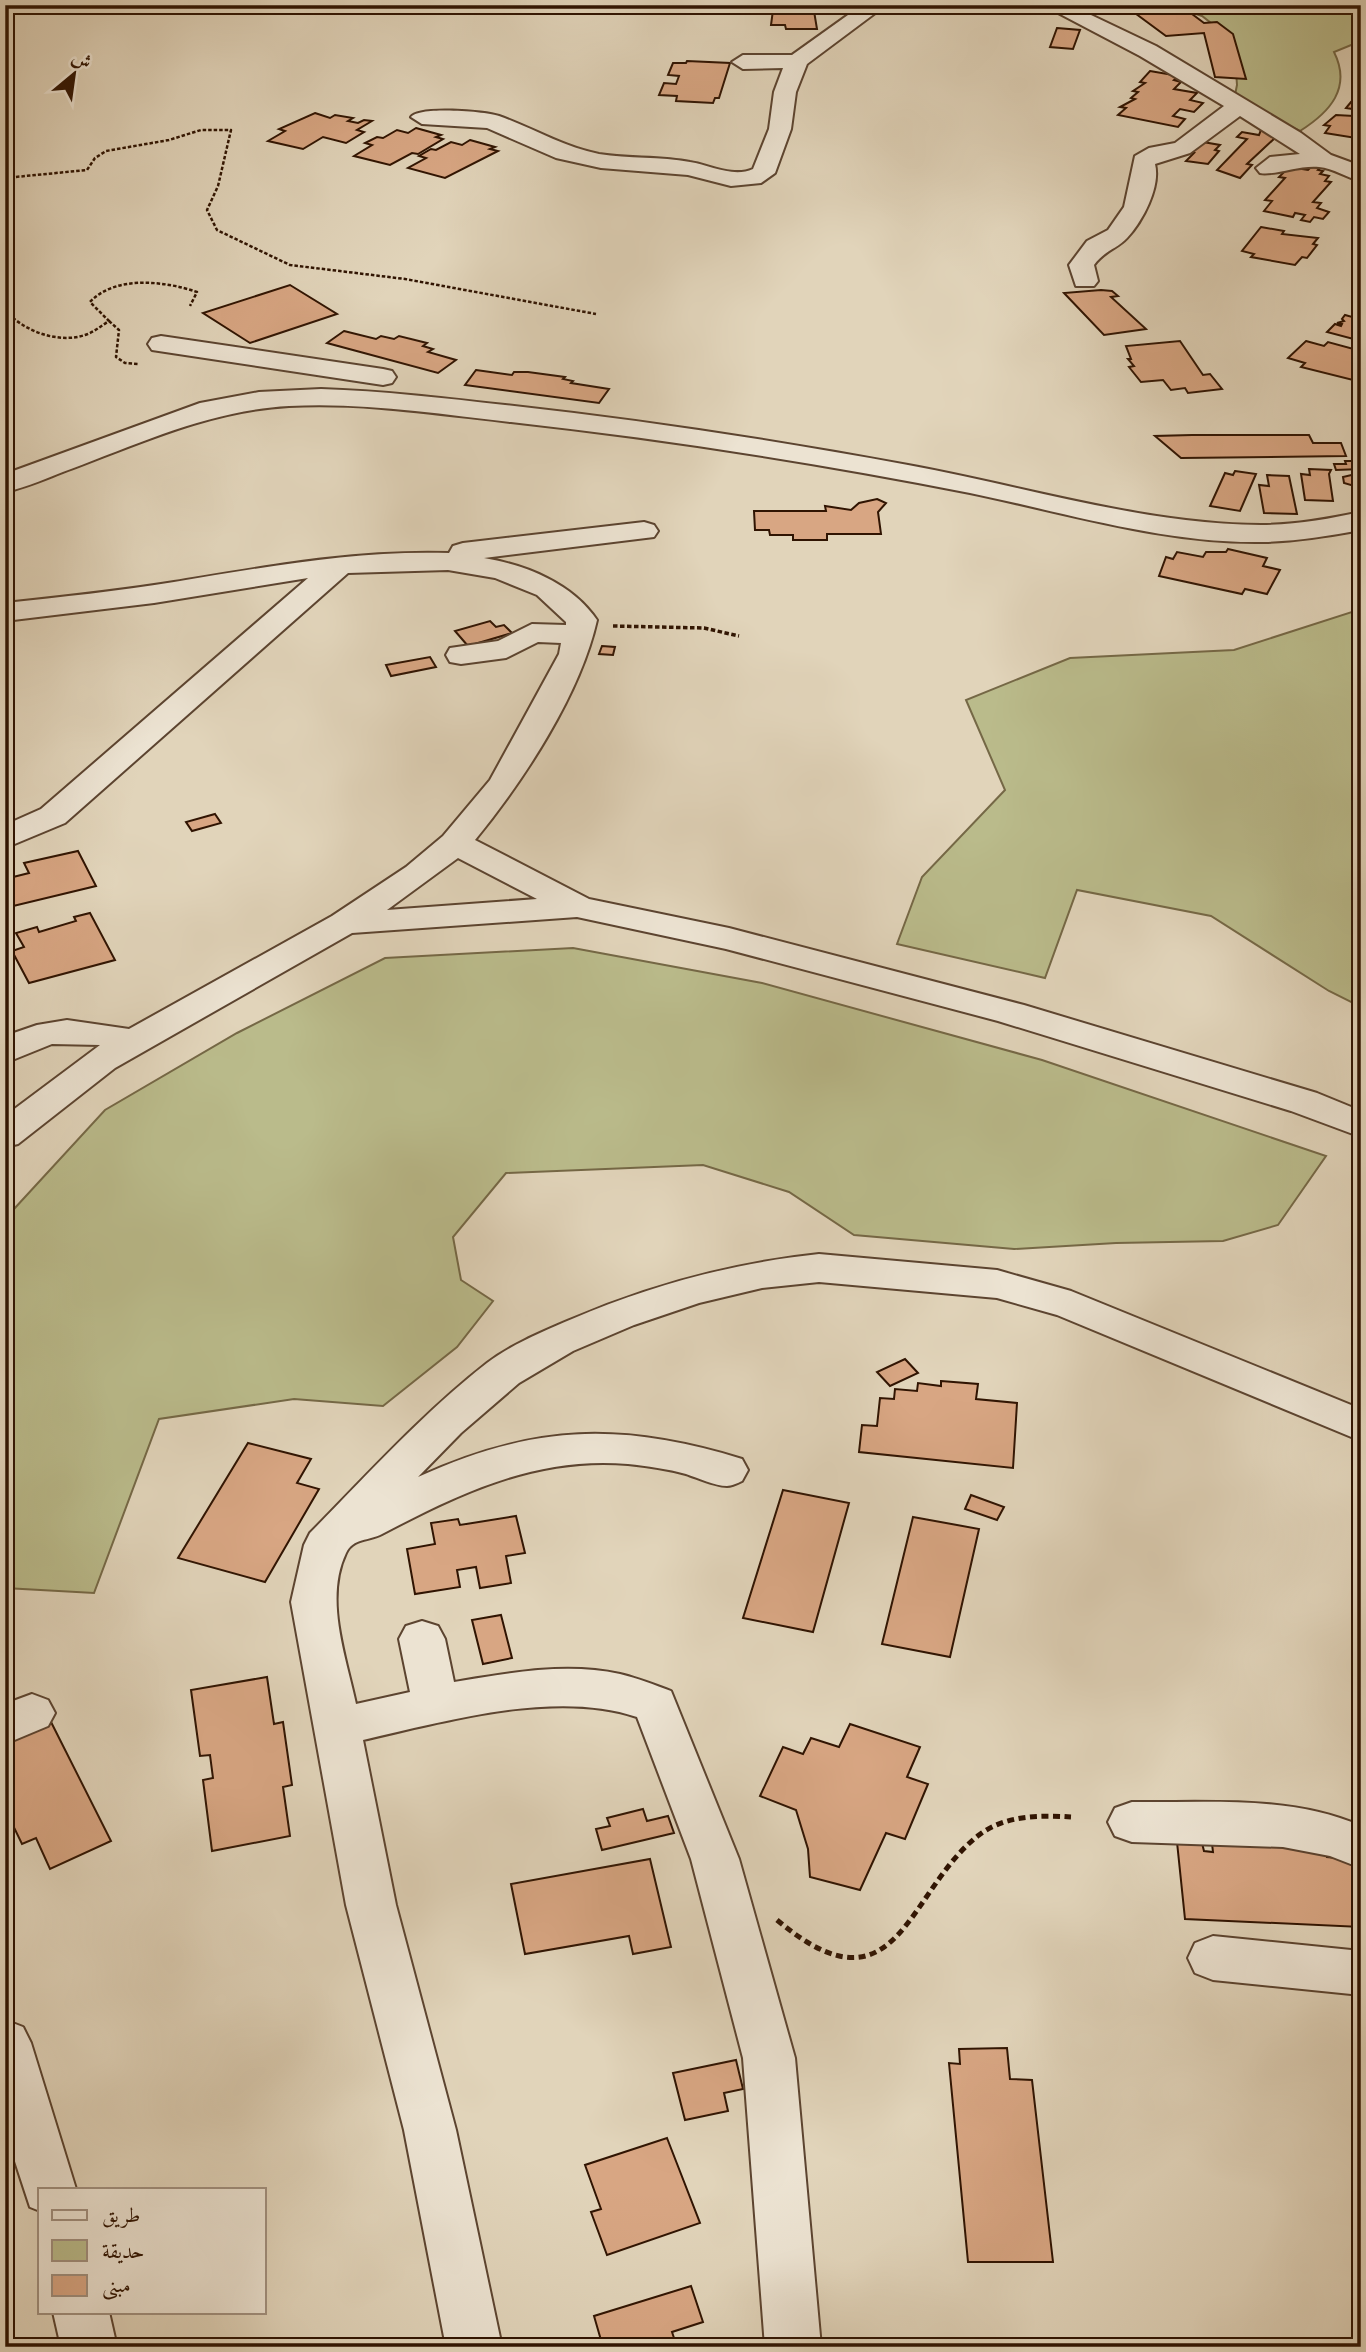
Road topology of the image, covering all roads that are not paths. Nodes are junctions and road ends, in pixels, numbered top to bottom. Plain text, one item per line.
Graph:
1 (876, 5) edge
2 (1053, 5) edge
3 (797, 61) junction
4 (743, 62) dead end
5 (1239, 106) junction
6 (422, 117) dead end
7 (1323, 160) junction
8 (1268, 167) dead end
9 (1361, 174) edge
10 (1085, 281) dead end
11 (161, 344) dead end
12 (552, 417) junction
13 (5, 484) edge
14 (1101, 513) junction
15 (1361, 521) edge
16 (645, 531) dead end
17 (1235, 545) dead end
18 (419, 560) junction
19 (339, 566) junction
20 (5, 612) edge
21 (581, 627) junction
22 (461, 655) dead end
23 (5, 838) edge
24 (454, 843) junction
25 (578, 907) junction
26 (344, 923) junction
27 (131, 1041) junction
28 (5, 1051) edge
29 (1361, 1125) edge
30 (5, 1135) edge
31 (1361, 1426) edge
32 (727, 1470) dead end
33 (327, 1545) junction
34 (422, 1639) dead end
35 (436, 1707) junction
36 (337, 1727) junction
37 (1132, 1822) dead end
38 (1361, 1848) edge
39 (1213, 1958) dead end
40 (1361, 1973) edge
41 (5, 2043) edge
42 (50, 2188) edge
43 (81, 2314) edge
44 (89, 2347) edge
45 (474, 2347) edge
46 (793, 2347) edge

1 - 3 street
2 - 5 street
3 - 4 street
3 - 6 street
5 - 7 street
5 - 10 street
7 - 8 street
7 - 9 street
11 - 12 street
12 - 13 street
12 - 14 street
14 - 15 street
14 - 17 street
16 - 18 street
18 - 19 street
18 - 21 street
19 - 20 street
19 - 23 street
21 - 22 street
21 - 24 street
24 - 25 street
24 - 26 street
25 - 26 street
25 - 29 street
26 - 27 street
27 - 28 street
27 - 30 street
31 - 33 street
32 - 33 street
33 - 36 street
34 - 35 street
35 - 36 street
35 - 46 street
36 - 45 street
37 - 38 street
39 - 40 street
41 - 42 street
43 - 44 street

